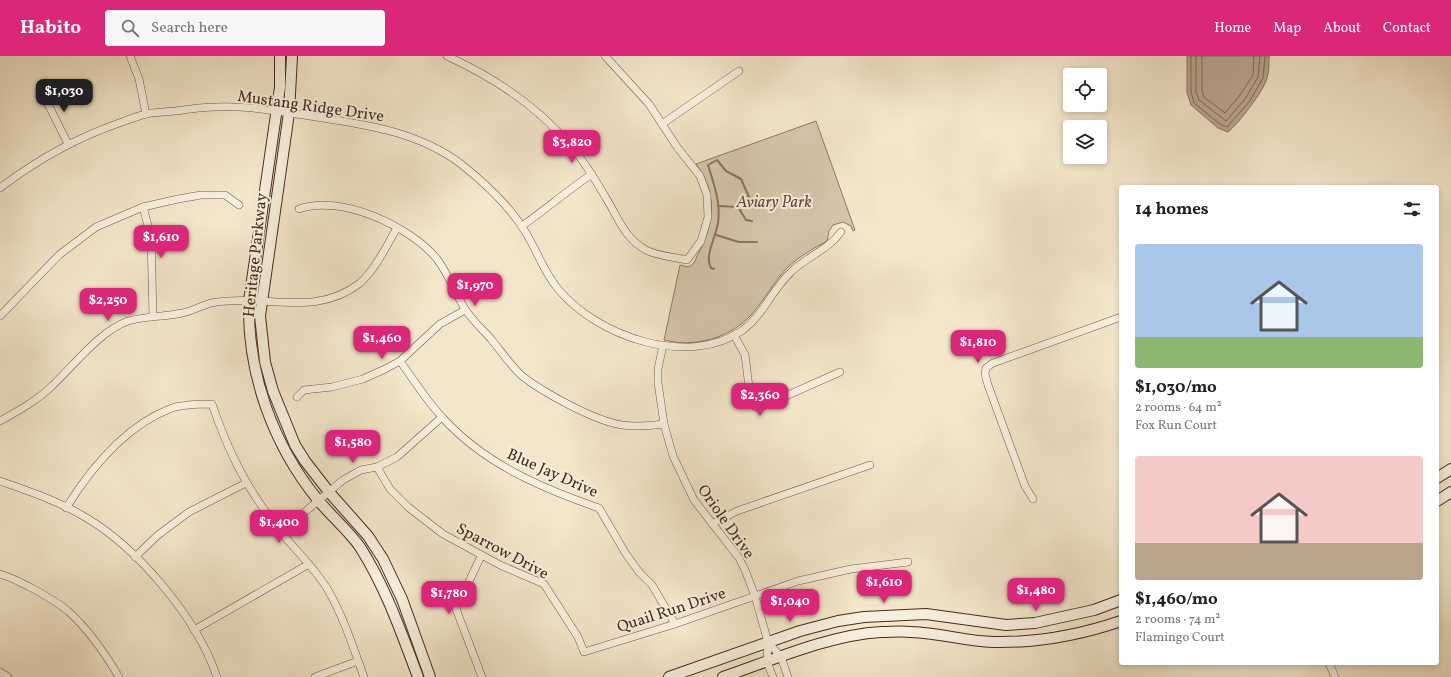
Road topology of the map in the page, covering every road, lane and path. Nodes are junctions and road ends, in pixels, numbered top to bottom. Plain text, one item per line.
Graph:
1 (130, 56) edge
2 (280, 56) edge
3 (292, 56) edge
4 (448, 56) edge
5 (608, 57) edge
6 (739, 72) dead end
7 (42, 92) dead end
8 (277, 111) junction
9 (289, 113) junction
10 (146, 114) junction
11 (662, 124) junction
12 (68, 144) junction
13 (592, 174) junction
14 (0, 188) edge
15 (239, 205) dead end
16 (143, 207) junction
17 (298, 209) dead end
18 (522, 226) junction
19 (397, 228) junction
20 (841, 232) dead end
21 (249, 301) junction
22 (262, 302) junction
23 (465, 310) junction
24 (0, 316) edge
25 (153, 316) junction
26 (1119, 318) edge
27 (734, 335) junction
28 (663, 345) junction
29 (400, 361) junction
30 (840, 372) dead end
31 (297, 397) dead end
32 (442, 417) junction
33 (0, 421) edge
34 (664, 424) junction
35 (870, 465) dead end
36 (377, 467) junction
37 (1451, 469) edge
38 (1439, 477) edge
39 (0, 481) edge
40 (246, 483) junction
41 (329, 492) junction
42 (1451, 492) edge
43 (1033, 499) dead end
44 (318, 500) junction
45 (1439, 500) edge
46 (66, 508) junction
47 (712, 524) junction
48 (281, 532) junction
49 (481, 556) junction
50 (135, 557) junction
51 (908, 562) dead end
52 (309, 564) junction
53 (0, 574) edge
54 (755, 596) junction
55 (1119, 601) edge
56 (1119, 621) edge
57 (675, 624) junction
58 (194, 630) junction
59 (768, 642) junction
60 (584, 652) joint
61 (781, 657) junction
62 (358, 661) junction
63 (767, 662) junction
64 (1330, 665) edge
65 (0, 672) edge
66 (8, 677) edge
67 (119, 677) edge
68 (217, 677) edge
69 (315, 677) edge
70 (364, 677) edge
71 (418, 677) edge
72 (430, 677) edge
73 (482, 677) edge
74 (669, 677) edge
75 (723, 677) edge
76 (773, 677) edge
77 (788, 677) edge
78 (1335, 677) edge

1 - 10 street
2 - 8 main road, Heritage Parkway
3 - 9 main road, Heritage Parkway
4 - 13 street
5 - 11 street
6 - 11 street
7 - 12 street
8 - 9 street, Mustang Ridge Drive
8 - 10 street, Mustang Ridge Drive
8 - 21 main road, Heritage Parkway
9 - 18 street, Mustang Ridge Drive
9 - 22 main road, Heritage Parkway
10 - 12 street, Mustang Ridge Drive
11 - 13 street
12 - 14 street, Mustang Ridge Drive
13 - 18 street
15 - 16 street
16 - 24 street
16 - 25 street
17 - 19 street
18 - 28 street, Mustang Ridge Drive
19 - 22 street
19 - 23 street
20 - 27 street, Mustang Ridge Drive
21 - 22 street
21 - 25 street
21 - 44 main road, Heritage Parkway
22 - 41 main road, Heritage Parkway
23 - 29 street
23 - 34 street
25 - 33 street
26 - 43 street
27 - 28 street, Mustang Ridge Drive
27 - 30 street
28 - 34 street, Oriole Drive
29 - 31 street
29 - 32 street, Blue Jay Drive
32 - 36 street
32 - 57 street, Blue Jay Drive
34 - 47 street, Oriole Drive
35 - 47 street
36 - 41 street
36 - 49 street, Sparrow Drive
37 - 38 main road
39 - 46 street
40 - 46 street
40 - 48 street
40 - 50 street
41 - 44 street
41 - 72 main road, Heritage Parkway
42 - 45 main road
44 - 48 street
44 - 71 main road, Heritage Parkway
46 - 50 street
47 - 54 street, Oriole Drive
48 - 52 street
49 - 60 street, Sparrow Drive
49 - 73 street
50 - 58 street
51 - 54 street, Quail Run Drive
52 - 58 street
52 - 62 street
53 - 67 street
54 - 57 street, Quail Run Drive
54 - 59 street, Oriole Drive
55 - 59 main road
56 - 61 main road
57 - 60 street, Quail Run Drive
58 - 68 street
59 - 61 street, Oriole Drive
59 - 63 street, Oriole Drive
59 - 74 main road
61 - 63 main road
61 - 77 street, Oriole Drive
62 - 69 street
62 - 70 street
63 - 75 main road
63 - 76 street, Oriole Drive
64 - 78 street
65 - 66 street

